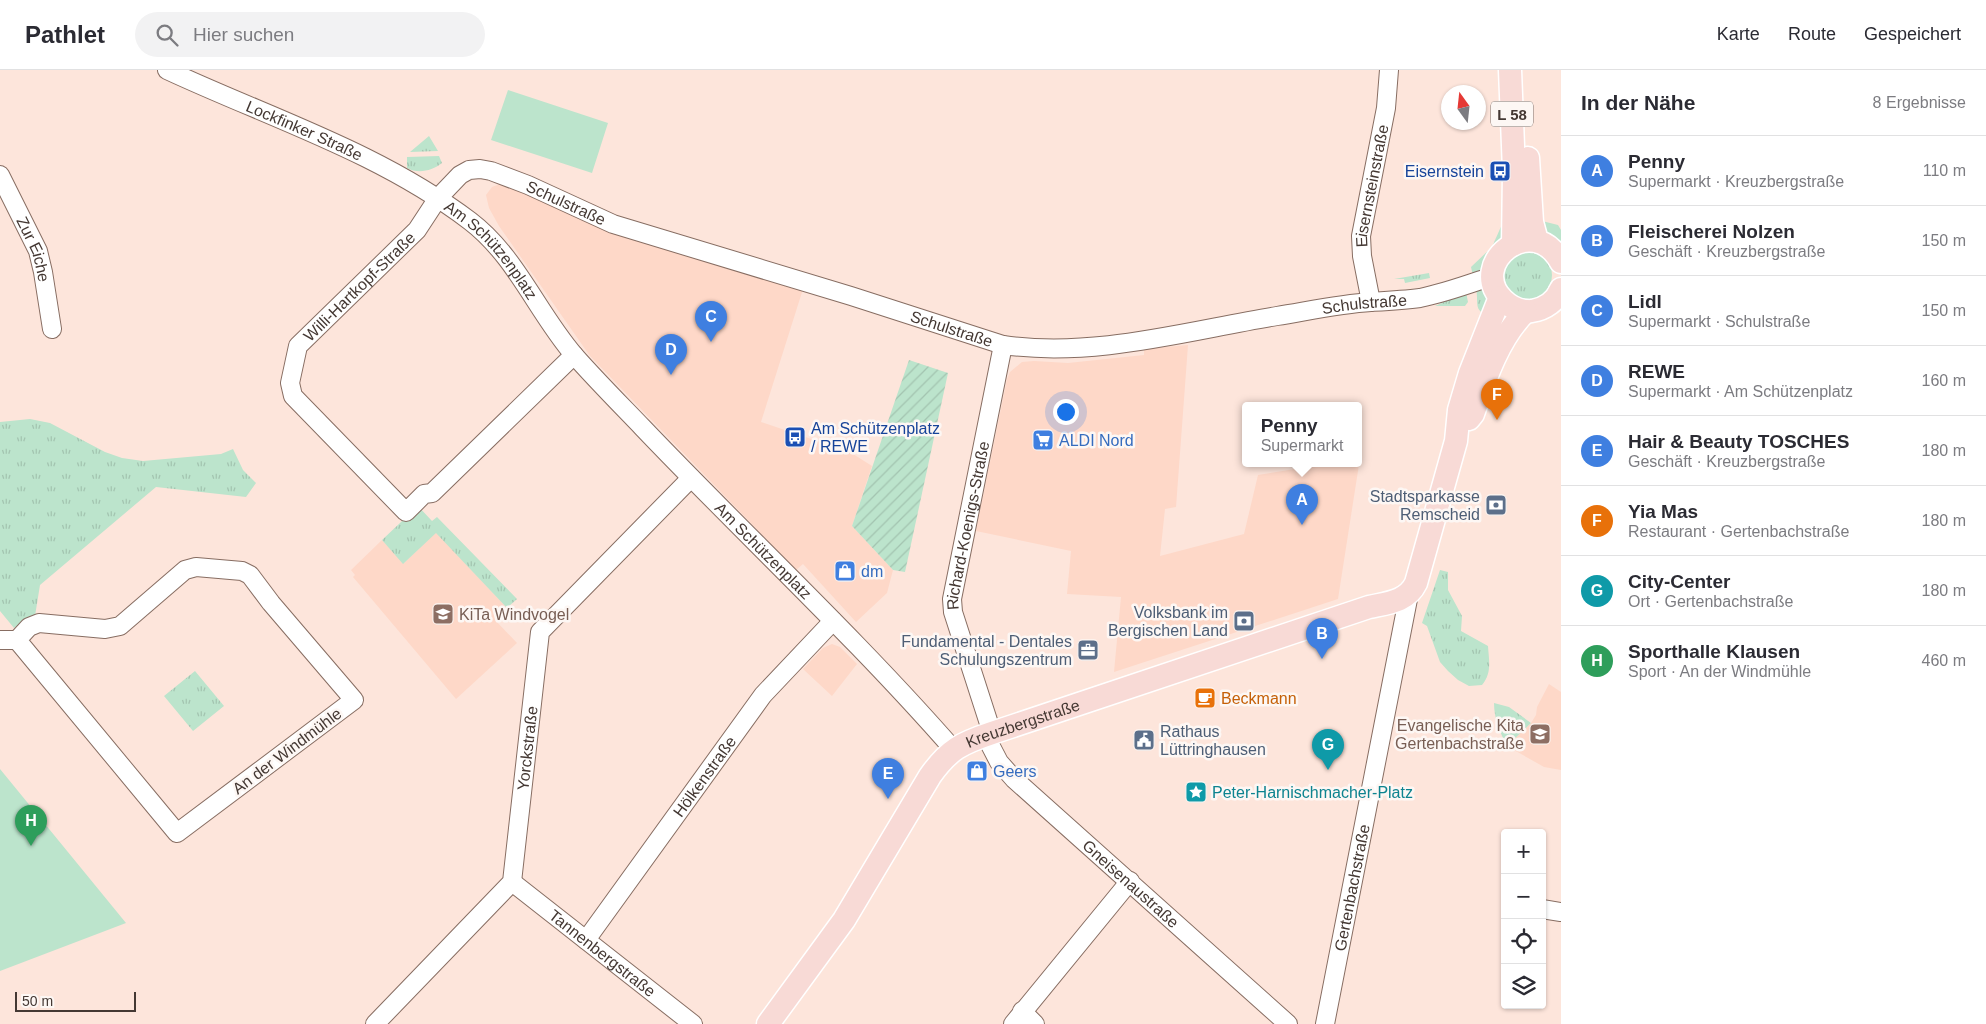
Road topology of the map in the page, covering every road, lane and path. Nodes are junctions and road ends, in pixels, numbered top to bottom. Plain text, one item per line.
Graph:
1 (167, 70) edge
2 (1389, 70) edge
3 (1510, 70) edge
4 (1522, 70) edge
5 (0, 175) edge
6 (438, 198) junction
7 (1536, 241) junction
8 (1513, 244) junction
9 (1561, 262) edge
10 (1496, 287) junction
11 (1558, 298) edge
12 (1371, 302) junction
13 (1526, 311) junction
14 (52, 329) dead end
15 (1002, 345) junction
16 (574, 355) junction
17 (1457, 433) junction
18 (691, 478) junction
19 (1409, 594) junction
20 (833, 621) junction
21 (8, 640) edge
22 (988, 734) junction
23 (953, 749) junction
24 (1130, 881) junction
25 (512, 882) junction
26 (1546, 910) edge
27 (1561, 912) edge
28 (586, 940) junction
29 (1017, 1018) edge
30 (375, 1024) edge
31 (693, 1024) edge
32 (768, 1024) edge
33 (1035, 1024) edge
34 (1288, 1024) edge
35 (1325, 1024) edge

1 - 6 street, Lockfinker Straße
2 - 12 street, Eisernsteinstraße
3 - 8 main road, L 58
4 - 7 main road, L 58
5 - 14 street, Zur Eiche
6 - 15 street, Schulstraße
6 - 16 street, Am Schützenplatz
6 - 16 street, Willi-Hartkopf-Straße
7 - 8 main road
7 - 9 main road
8 - 10 main road, Gertenbachstraße
10 - 12 street, Schulstraße
10 - 13 main road
10 - 17 main road, Gertenbachstraße
11 - 13 main road
12 - 15 street, Schulstraße
13 - 17 main road, Gertenbachstraße
15 - 22 street, Richard-Koenigs-Straße
16 - 18 street, Am Schützenplatz
17 - 19 main road, Gertenbachstraße
18 - 20 street, Am Schützenplatz
18 - 25 street, Yorckstraße
19 - 22 main road, Kreuzbergstraße
19 - 35 street, Gertenbachstraße
20 - 23 street, Am Schützenplatz
20 - 28 street, Hölkenstraße
21 - 21 street, An der Windmühle
22 - 23 main road, Kreuzbergstraße
22 - 24 street, Gneisenaustraße
23 - 32 main road, Kreuzbergstraße
24 - 29 street
24 - 34 street, Gneisenaustraße
25 - 28 street, Tannenbergstraße
25 - 30 street
26 - 27 street
28 - 31 street, Tannenbergstraße
29 - 33 street

